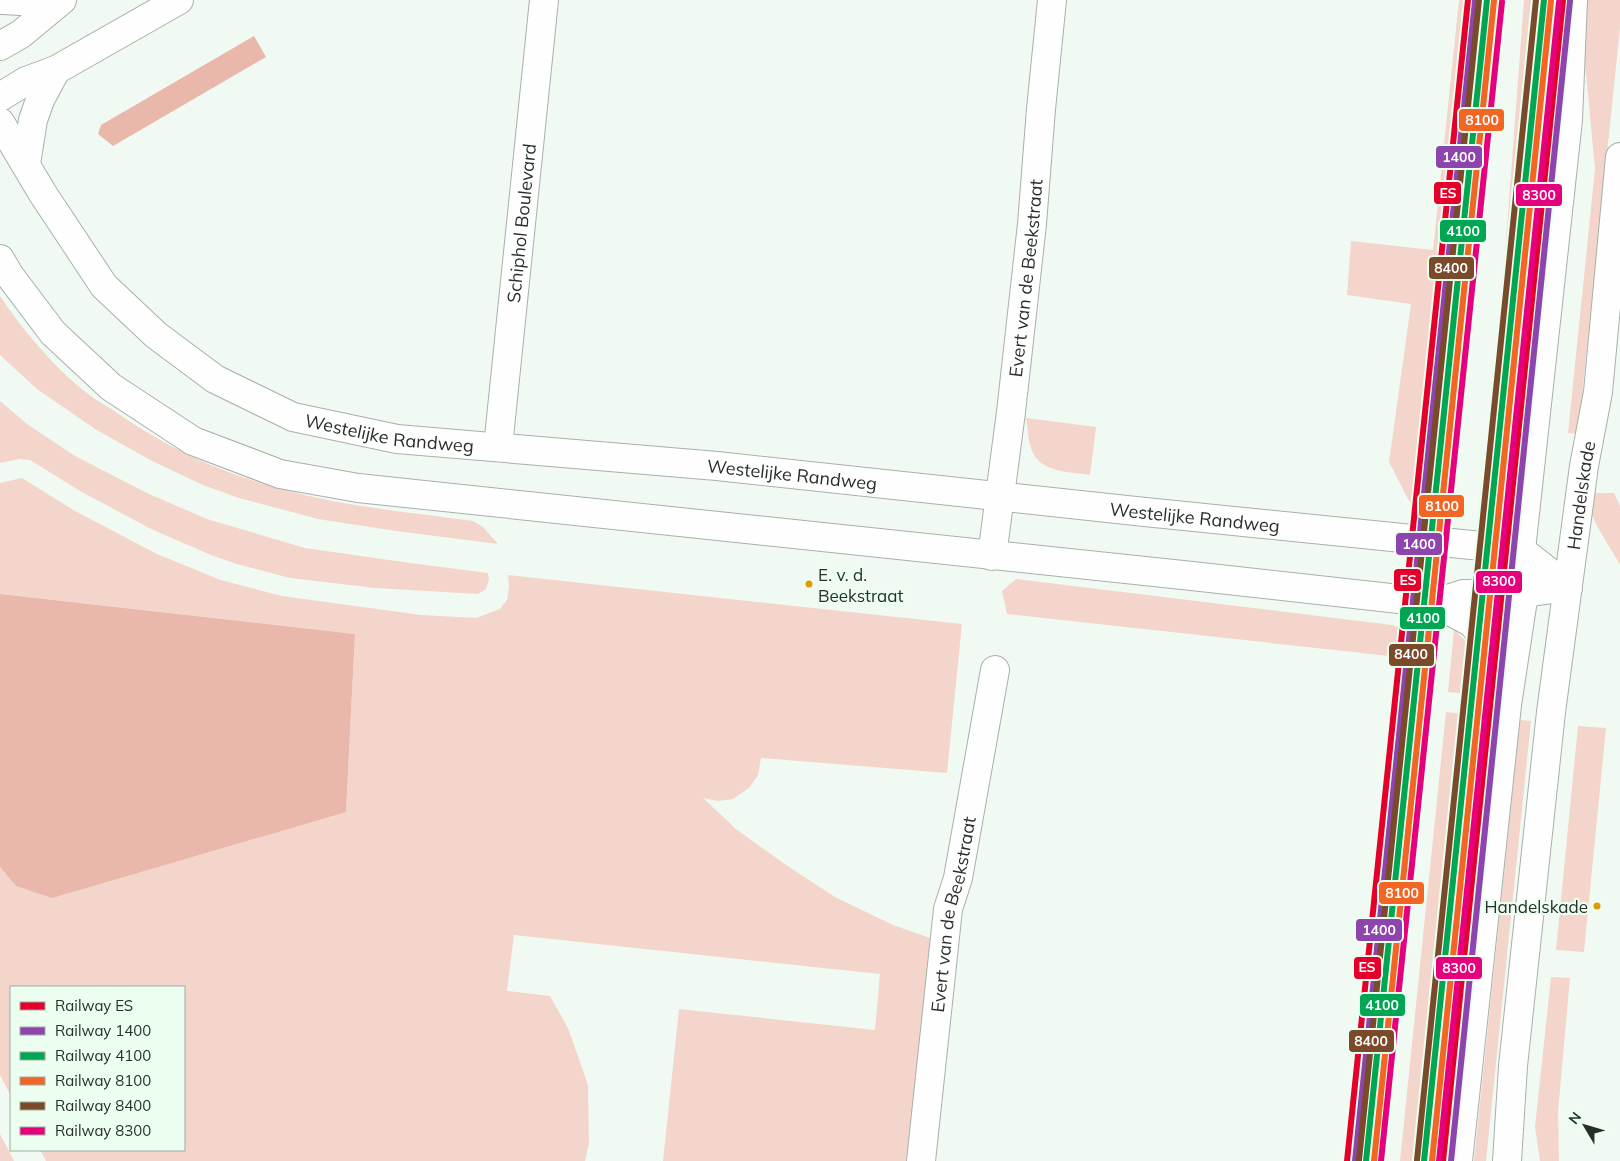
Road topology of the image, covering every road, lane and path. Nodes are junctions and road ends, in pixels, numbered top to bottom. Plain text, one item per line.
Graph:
1 (3, 0) edge
2 (179, 0) edge
3 (544, 0) edge
4 (1052, 0) edge
5 (1573, 0) edge
6 (59, 1) edge
7 (0, 46) edge
8 (56, 70) junction
9 (0, 96) edge
10 (0, 122) edge
11 (1620, 157) edge
12 (26, 164) junction
13 (0, 259) edge
14 (498, 447) junction
15 (1000, 497) junction
16 (1521, 550) junction
17 (992, 556) junction
18 (1568, 587) junction
19 (1524, 593) junction
20 (1434, 603) junction
21 (995, 670) dead end
22 (1506, 705) junction
23 (921, 1161) edge
24 (1458, 1161) edge
25 (1507, 1161) edge

1 - 6 street
2 - 8 street
3 - 14 street, Schiphol Boulevard
4 - 15 street, Evert van de Beekstraat
5 - 16 street
6 - 7 street
8 - 9 street
8 - 12 street
10 - 12 street, Westelijke Randweg
11 - 18 street, Handelskade
12 - 14 street, Westelijke Randweg
13 - 17 street
14 - 15 street, Westelijke Randweg
15 - 16 street, Westelijke Randweg
15 - 17 street, Evert van de Beekstraat
16 - 18 street
16 - 19 street
17 - 20 street
18 - 19 street
18 - 25 street, Handelskade
19 - 20 street
19 - 22 street
20 - 22 street
21 - 23 street, Evert van de Beekstraat
22 - 24 street

